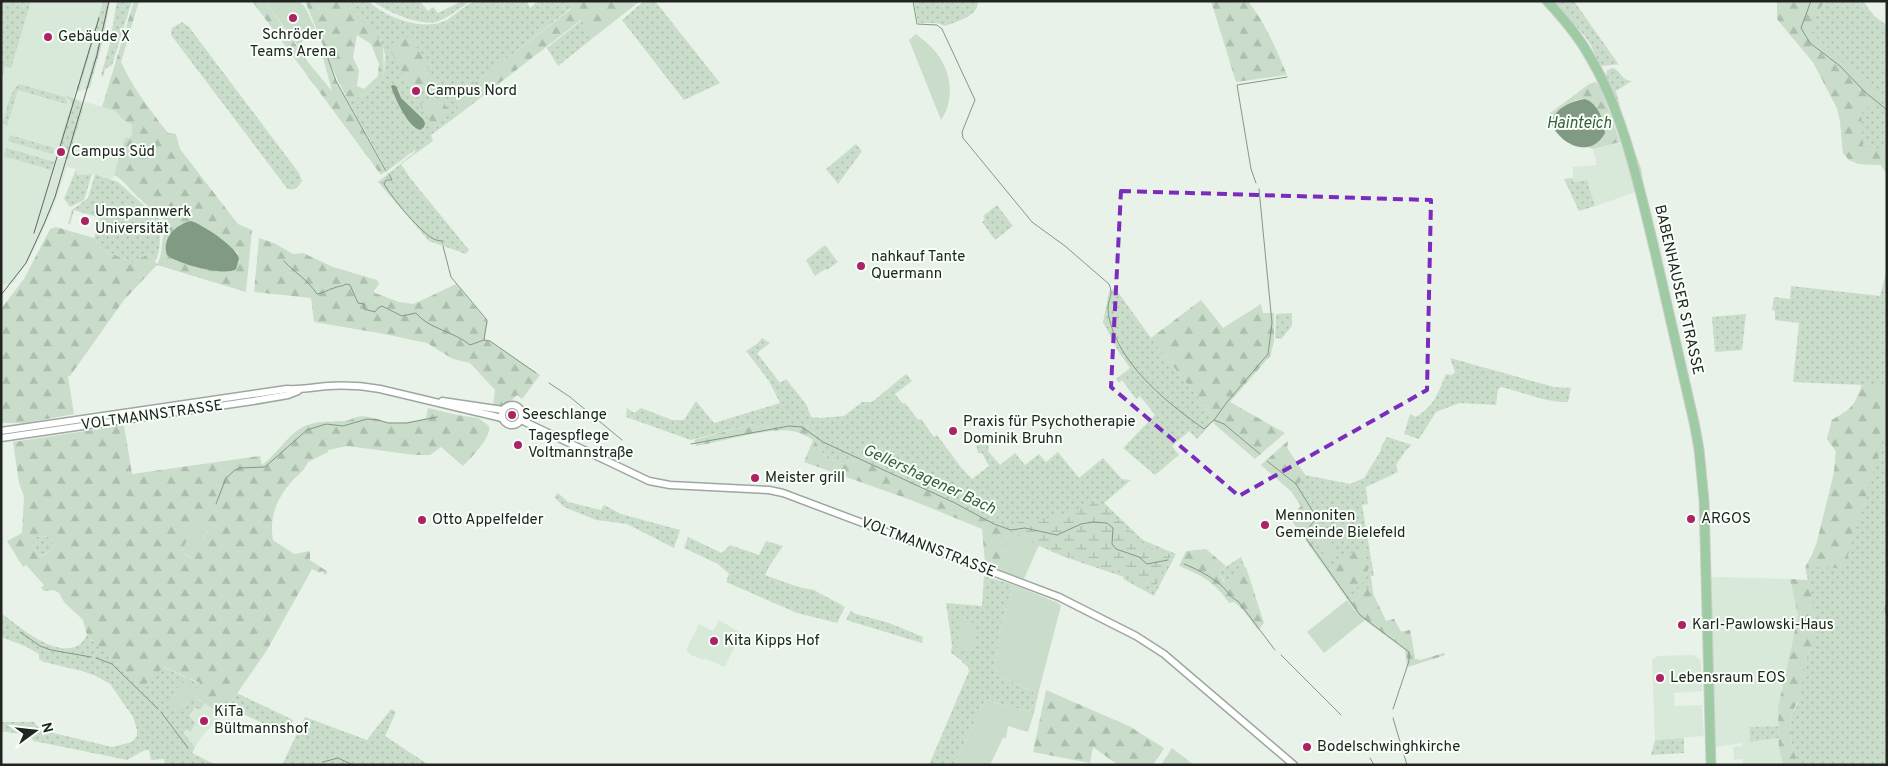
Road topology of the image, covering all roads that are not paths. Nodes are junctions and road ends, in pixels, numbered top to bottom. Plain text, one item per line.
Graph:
1 (1547, 1) edge
2 (301, 390) junction
3 (433, 400) junction
4 (503, 410) junction
5 (502, 418) junction
6 (521, 420) junction
7 (1, 430) edge
8 (1, 438) edge
9 (1294, 765) edge
10 (1711, 765) edge

1 - 10 main road, BABENHAUSER STRASSE
2 - 3 street, VOLTMANNSTRASSE
2 - 7 street, VOLTMANNSTRASSE
2 - 8 street, VOLTMANNSTRASSE
3 - 4 street, VOLTMANNSTRASSE
3 - 5 street, VOLTMANNSTRASSE
4 - 5 street
4 - 6 street
5 - 6 street
6 - 9 street, VOLTMANNSTRASSE

